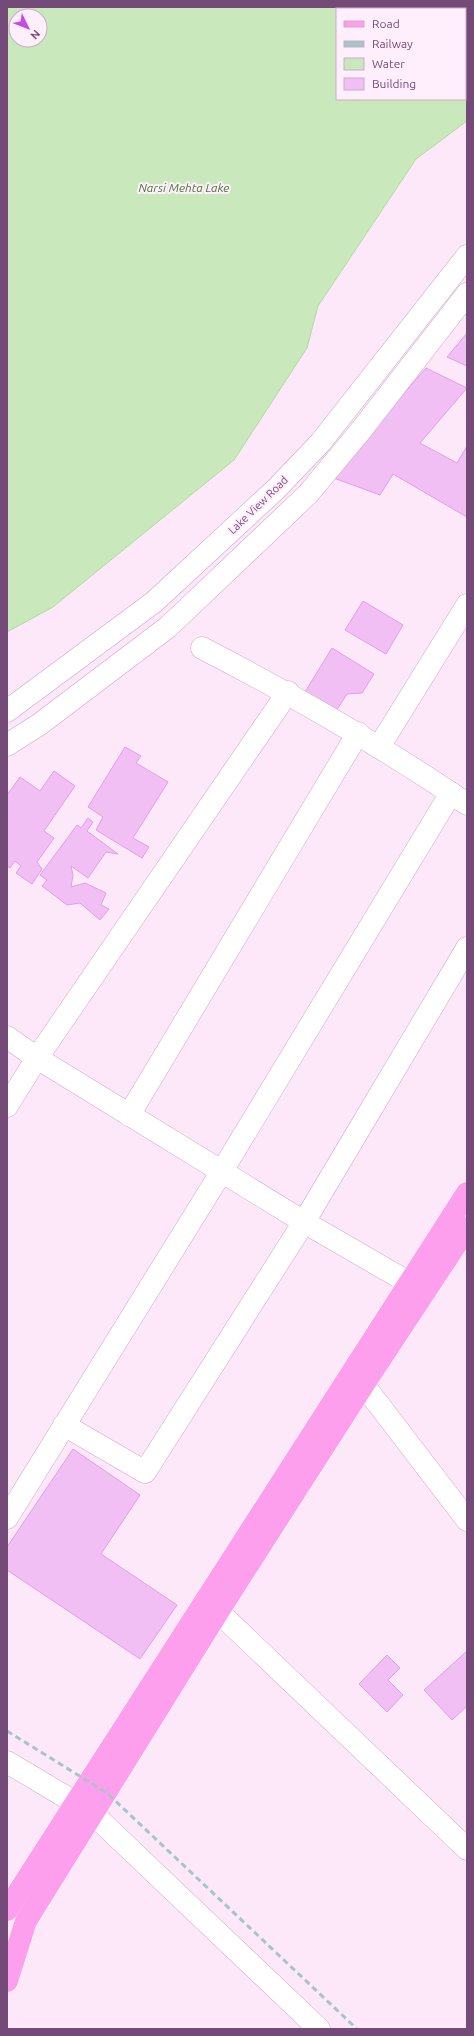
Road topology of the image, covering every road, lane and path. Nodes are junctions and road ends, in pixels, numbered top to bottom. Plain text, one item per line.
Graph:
1 (467, 256) edge
2 (467, 294) edge
3 (467, 605) edge
4 (147, 606) junction
5 (168, 627) junction
6 (202, 648) dead end
7 (288, 692) junction
8 (7, 711) edge
9 (358, 733) junction
10 (7, 745) edge
11 (379, 747) junction
12 (459, 799) edge
13 (467, 948) edge
14 (7, 1038) edge
15 (37, 1058) junction
16 (7, 1106) edge
17 (129, 1114) junction
18 (222, 1171) junction
19 (467, 1193) edge
20 (304, 1222) junction
21 (467, 1228) edge
22 (417, 1287) junction
23 (359, 1377) junction
24 (64, 1426) junction
25 (7, 1518) edge
26 (467, 1520) edge
27 (212, 1606) junction
28 (7, 1762) edge
29 (85, 1809) junction
30 (467, 1849) edge
31 (7, 1911) edge
32 (26, 1921) junction
33 (7, 1981) edge
34 (318, 2029) edge

1 - 4 street, Lake View Road
2 - 5 street
3 - 11 street
4 - 5 street
4 - 8 street, Lake View Road
5 - 10 street
6 - 7 street
7 - 9 street
7 - 15 street
9 - 11 street
9 - 17 street
11 - 12 street
12 - 18 street
13 - 20 street
14 - 15 street
15 - 16 street
15 - 17 street
17 - 18 street
18 - 20 street
18 - 24 street
19 - 22 main road
20 - 22 street
20 - 24 street
21 - 22 main road
22 - 23 main road
23 - 26 street
23 - 27 main road
24 - 25 street
27 - 29 main road
27 - 30 street
28 - 29 street
29 - 31 main road
29 - 32 main road
29 - 34 street
31 - 32 street
32 - 33 main road

